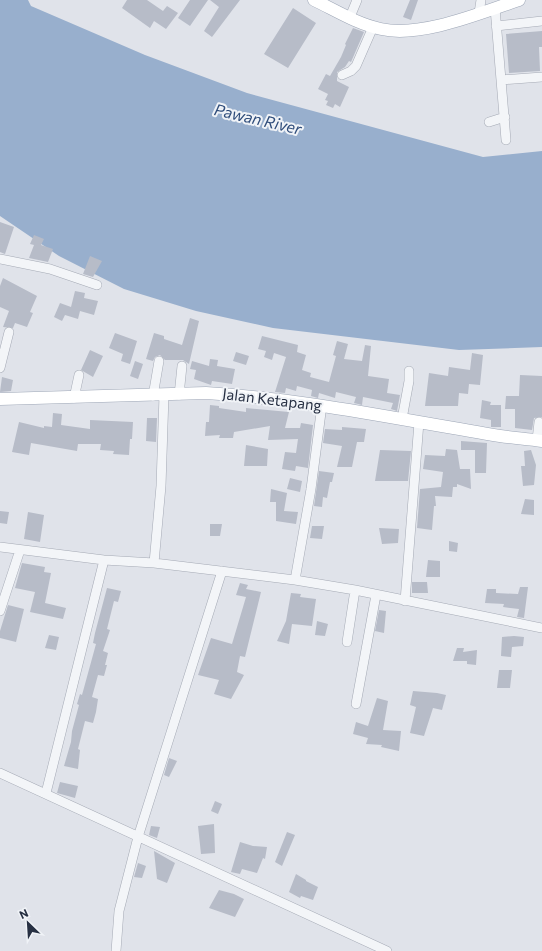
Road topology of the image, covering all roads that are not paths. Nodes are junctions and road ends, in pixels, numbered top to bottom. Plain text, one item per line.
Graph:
1 (314, 0) edge
2 (357, 0) edge
3 (481, 0) edge
4 (519, 0) edge
5 (495, 8) junction
6 (479, 13) junction
7 (350, 17) junction
8 (542, 20) edge
9 (496, 26) junction
10 (373, 27) junction
11 (342, 76) dead end
12 (542, 77) edge
13 (501, 80) junction
14 (505, 117) junction
15 (489, 122) dead end
16 (506, 140) dead end
17 (0, 259) edge
18 (97, 285) dead end
19 (9, 332) dead end
20 (159, 361) dead end
21 (182, 366) dead end
22 (0, 368) edge
23 (409, 371) dead end
24 (79, 375) dead end
25 (179, 395) junction
26 (158, 396) junction
27 (74, 398) junction
28 (0, 399) edge
29 (322, 405) junction
30 (402, 419) junction
31 (419, 422) junction
32 (539, 422) dead end
33 (539, 440) edge
34 (0, 547) edge
35 (20, 550) junction
36 (104, 560) junction
37 (154, 562) junction
38 (222, 571) junction
39 (295, 580) junction
40 (355, 590) junction
41 (376, 595) junction
42 (405, 600) junction
43 (0, 611) edge
44 (542, 628) edge
45 (347, 642) dead end
46 (356, 704) dead end
47 (0, 773) edge
48 (46, 793) junction
49 (138, 837) junction
50 (116, 951) edge
51 (387, 951) edge

1 - 7 main road
2 - 7 street
3 - 6 street
4 - 5 main road
5 - 6 main road
5 - 9 street
6 - 10 main road
7 - 10 main road
8 - 9 street
9 - 13 street
10 - 11 street
12 - 13 street
13 - 14 street
14 - 15 street
14 - 16 street
17 - 18 street
19 - 22 street
20 - 26 street
21 - 25 street
23 - 30 street
24 - 27 street
25 - 26 main road, Jalan Ketapang
25 - 29 main road, Jalan Ketapang
26 - 27 main road, Jalan Ketapang
26 - 37 street
27 - 28 main road, Jalan Ketapang
29 - 30 main road, Jalan Ketapang
29 - 39 street
30 - 31 main road, Jalan Ketapang
31 - 33 main road, Jalan Ketapang
31 - 42 street
32 - 33 street
34 - 35 street
35 - 36 street
35 - 43 street
36 - 37 street
36 - 48 street
37 - 38 street
38 - 39 street
38 - 49 street
39 - 40 street
40 - 41 street
40 - 45 street
41 - 42 street
41 - 46 street
42 - 44 street
47 - 48 street
48 - 49 street
49 - 50 street
49 - 51 street

